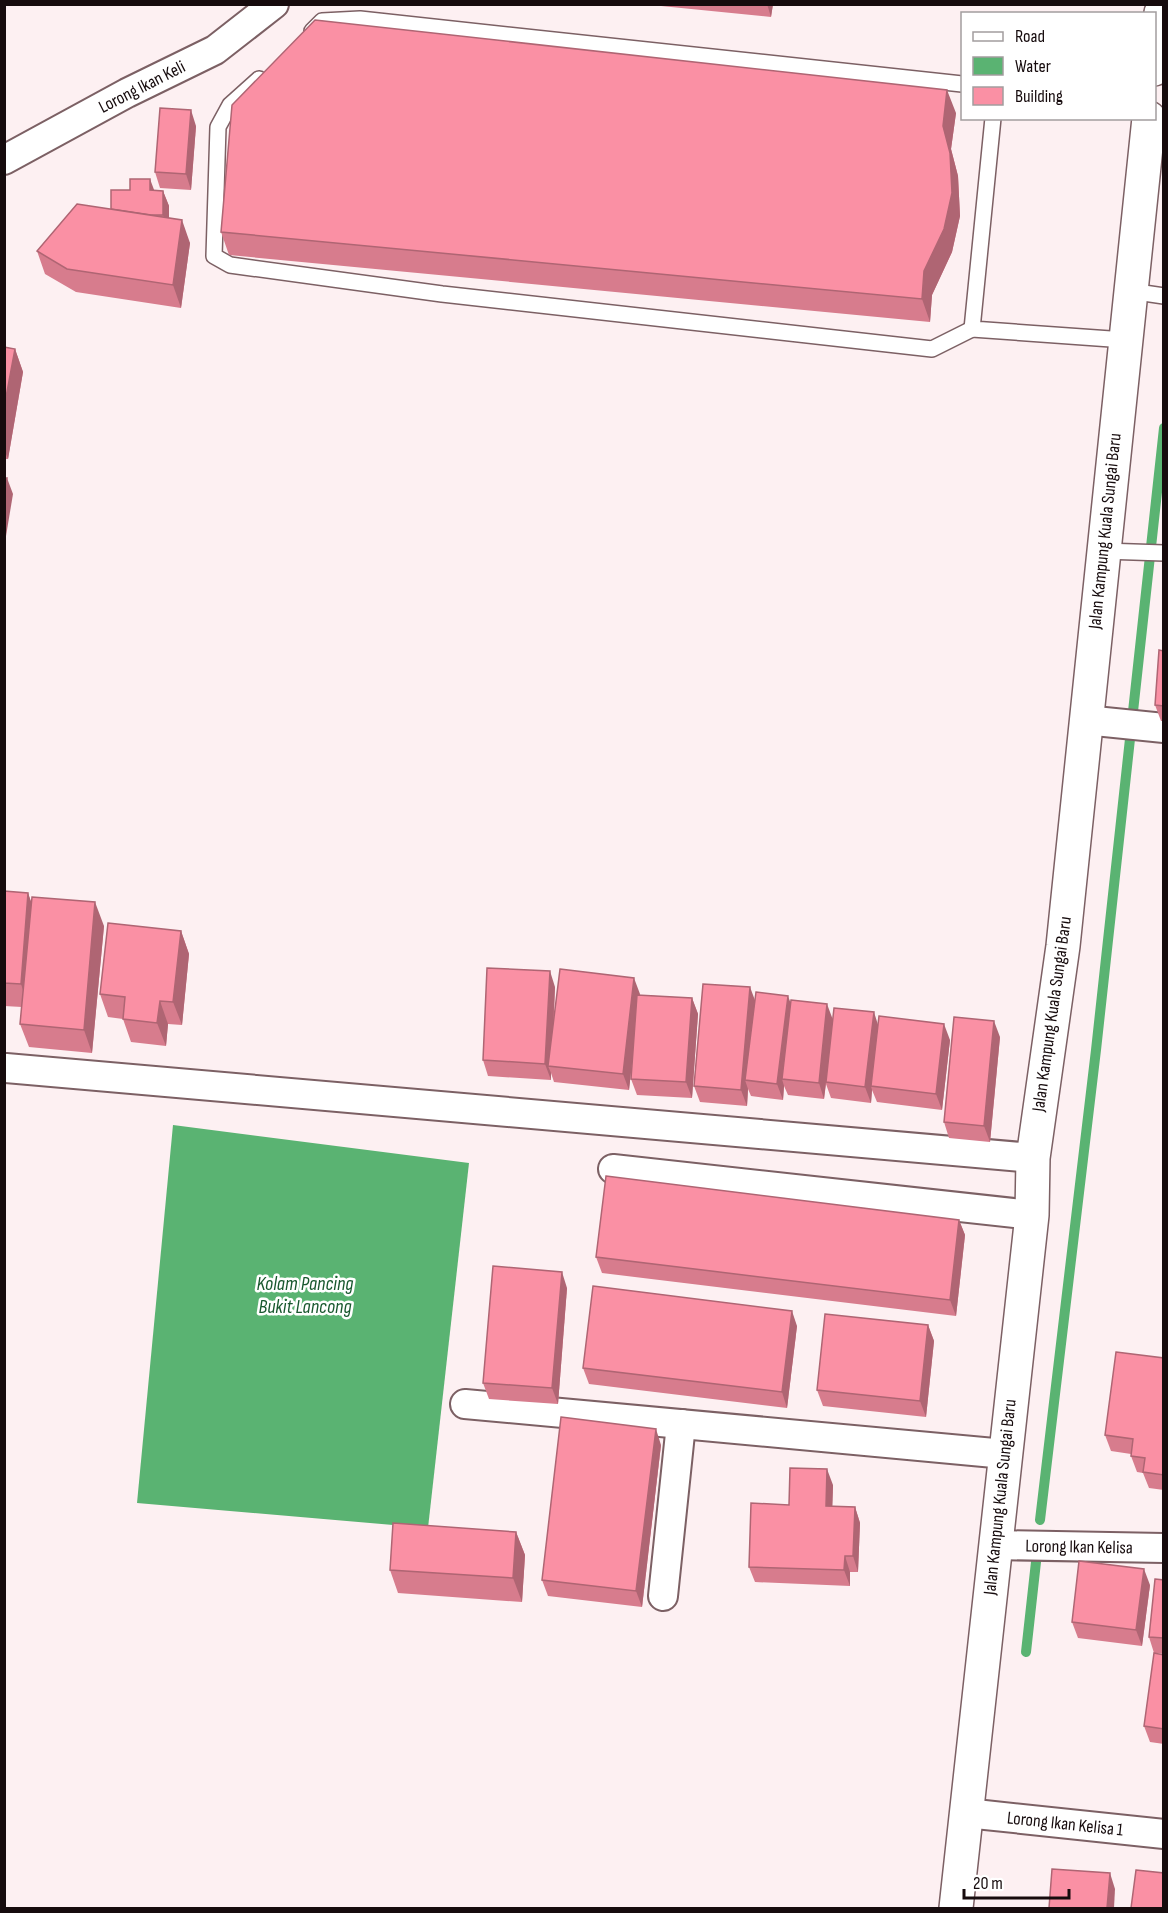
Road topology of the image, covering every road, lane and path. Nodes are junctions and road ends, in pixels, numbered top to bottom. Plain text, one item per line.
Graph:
1 (274, 4) edge
2 (1162, 11) edge
3 (297, 44) edge
4 (1156, 61) edge
5 (272, 67) edge
6 (961, 84) edge
7 (993, 120) edge
8 (1149, 120) edge
9 (4, 160) edge
10 (1149, 294) edge
11 (972, 329) junction
12 (1125, 339) junction
13 (1112, 551) junction
14 (1158, 552) edge
15 (1099, 720) junction
16 (1156, 727) edge
17 (6, 1068) edge
18 (1033, 1158) junction
19 (614, 1169) dead end
20 (1032, 1215) junction
21 (465, 1404) dead end
22 (681, 1424) junction
23 (1005, 1454) junction
24 (995, 1545) junction
25 (1164, 1548) edge
26 (663, 1596) dead end
27 (966, 1813) junction
28 (1164, 1834) edge
29 (956, 1908) edge

1 - 9 street, Lorong Ikan Keli
2 - 4 street
3 - 6 lane
5 - 11 lane
7 - 11 lane
8 - 10 street, Jalan Kampung Kuala Sungai Baru
10 - 12 street, Jalan Kampung Kuala Sungai Baru
11 - 12 lane
12 - 13 street, Jalan Kampung Kuala Sungai Baru
13 - 14 lane
13 - 15 street, Jalan Kampung Kuala Sungai Baru
15 - 16 street
15 - 18 street, Jalan Kampung Kuala Sungai Baru
17 - 18 street
18 - 20 street, Jalan Kampung Kuala Sungai Baru
19 - 20 street
20 - 23 street, Jalan Kampung Kuala Sungai Baru
21 - 22 street
22 - 23 street
22 - 26 street
23 - 24 street, Jalan Kampung Kuala Sungai Baru
24 - 25 street, Lorong Ikan Kelisa
24 - 27 street, Jalan Kampung Kuala Sungai Baru
27 - 28 street, Lorong Ikan Kelisa 1
27 - 29 street, Jalan Kampung Kuala Sungai Baru

